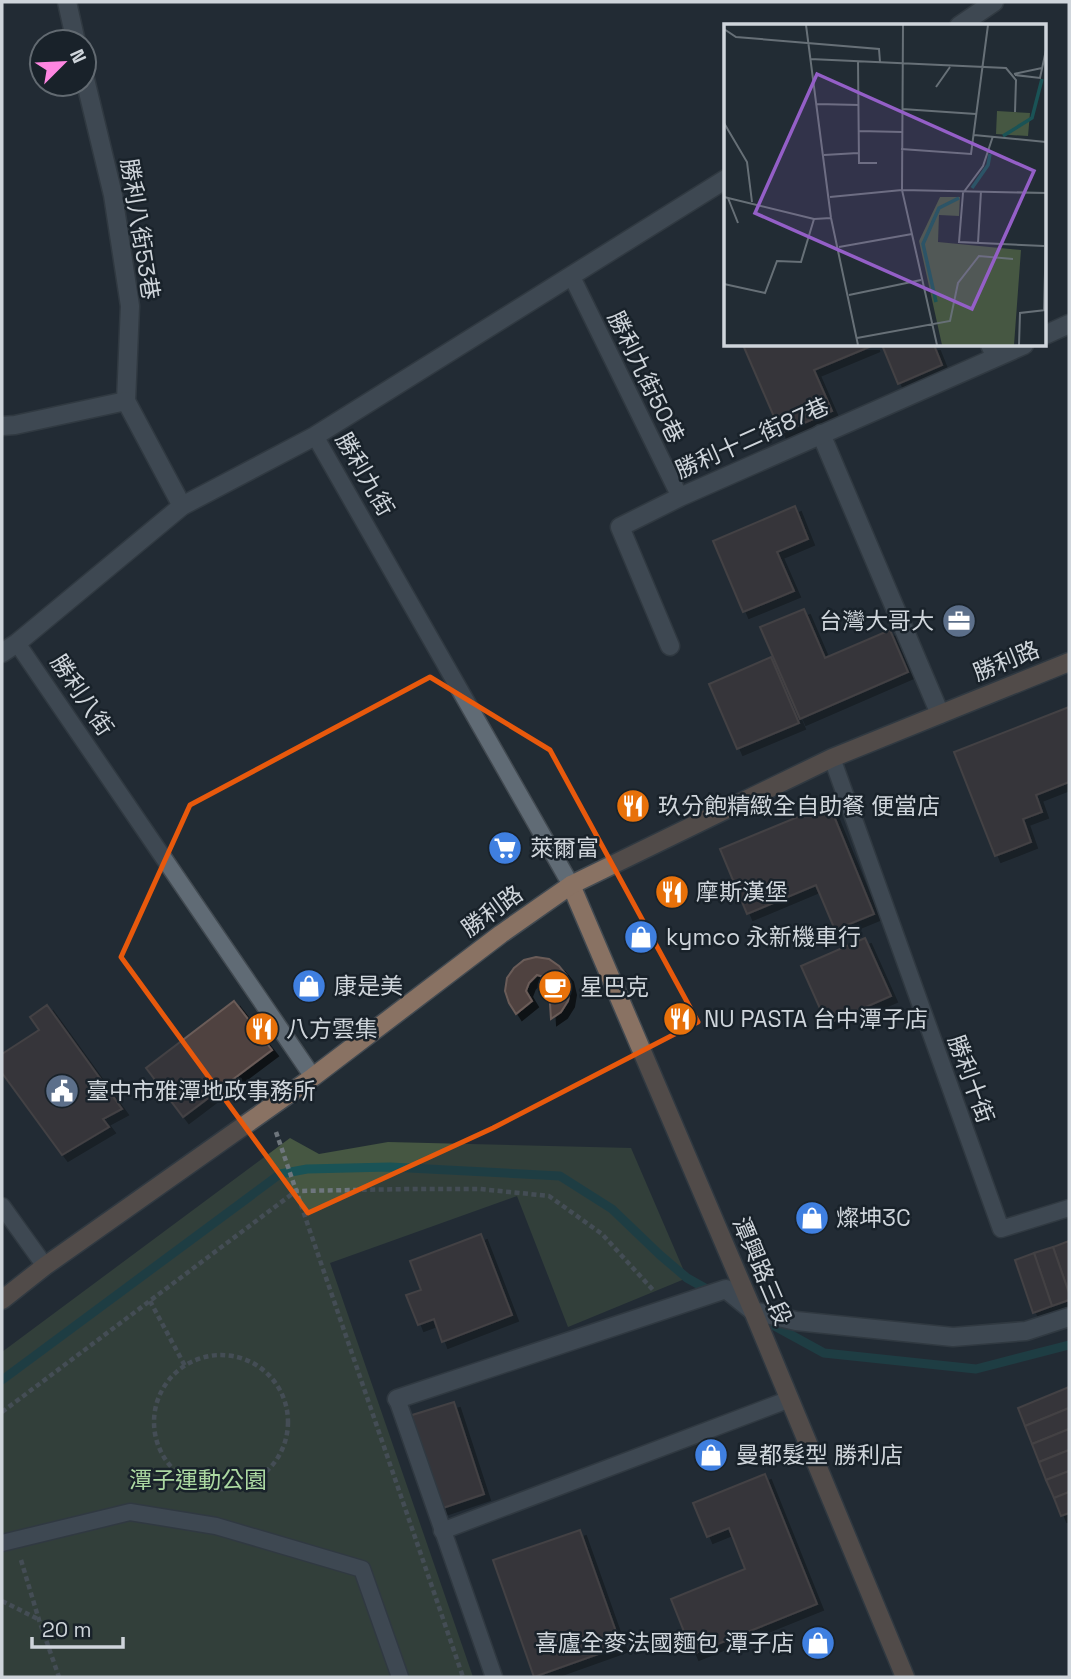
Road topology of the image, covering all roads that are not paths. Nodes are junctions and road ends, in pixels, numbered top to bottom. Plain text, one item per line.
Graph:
1 (67, 2) edge
2 (993, 2) edge
3 (962, 24) edge
4 (73, 28) edge
5 (90, 98) edge
6 (724, 180) edge
7 (572, 277) junction
8 (1069, 324) edge
9 (1046, 335) edge
10 (1019, 346) edge
11 (992, 351) edge
12 (126, 401) junction
13 (2, 426) edge
14 (821, 434) junction
15 (315, 436) junction
16 (680, 497) junction
17 (181, 506) junction
18 (670, 646) dead end
19 (9, 648) edge
20 (1069, 662) edge
21 (940, 714) junction
22 (832, 758) junction
23 (571, 885) junction
24 (313, 1077) junction
25 (2, 1206) edge
26 (1069, 1208) edge
27 (45, 1266) junction
28 (2, 1300) edge
29 (753, 1311) junction
30 (1069, 1317) edge
31 (397, 1399) joint
32 (789, 1399) junction
33 (442, 1531) junction
34 (8, 1541) edge
35 (400, 1677) edge
36 (494, 1677) edge
37 (905, 1677) edge

1 - 4 street
2 - 3 street
5 - 12 street, 勝利八街53巷
6 - 7 street, 勝利九街
7 - 15 street, 勝利九街
7 - 16 lane, 勝利九街50巷
8 - 9 street
10 - 11 street, 勝利十二街87巷
11 - 14 street, 勝利十二街87巷
12 - 13 street
12 - 17 street
14 - 16 street, 勝利十二街87巷
14 - 21 street
15 - 17 street, 勝利八街
15 - 23 lane, 勝利九街
16 - 18 street, 勝利十二街87巷
17 - 19 street, 勝利八街
19 - 24 lane, 勝利八街
20 - 21 street, 勝利路
21 - 22 street, 勝利路
22 - 23 street, 勝利路
22 - 26 lane, 勝利十街
23 - 24 street, 勝利路
23 - 29 street, 潭興路三段
24 - 27 street, 勝利路
25 - 27 lane
27 - 28 street, 勝利路
29 - 30 street
29 - 31 street
29 - 32 street, 潭興路三段
31 - 33 lane
32 - 33 lane
32 - 37 street, 潭興路三段
33 - 36 lane
34 - 35 lane

